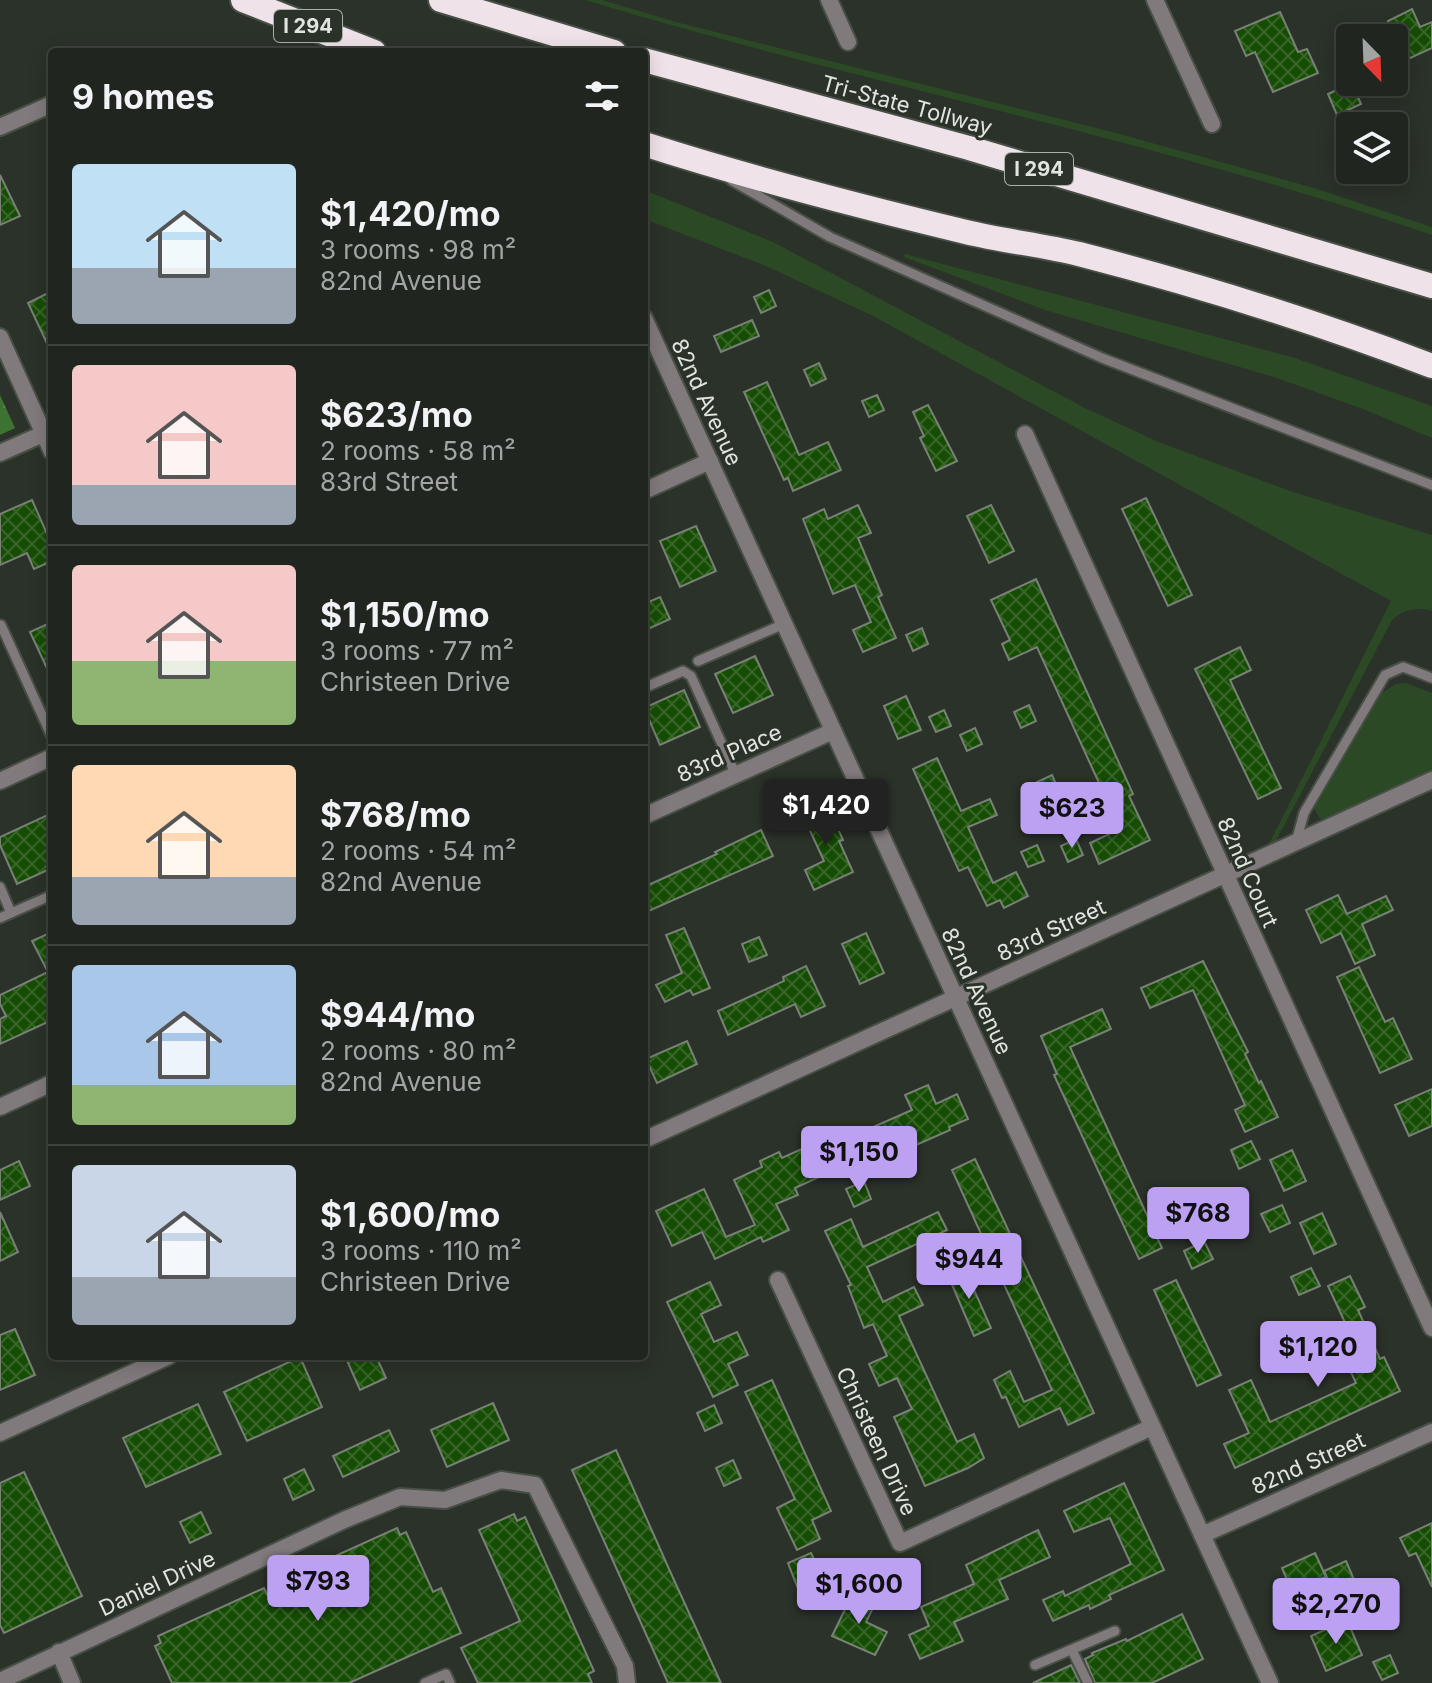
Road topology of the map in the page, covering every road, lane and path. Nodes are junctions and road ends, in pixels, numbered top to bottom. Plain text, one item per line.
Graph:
1 (243, 0) edge
2 (441, 0) edge
3 (829, 0) edge
4 (1155, 0) edge
5 (848, 42) dead end
6 (364, 48) edge
7 (601, 48) edge
8 (648, 61) edge
9 (48, 106) edge
10 (1212, 124) dead end
11 (0, 127) edge
12 (648, 145) edge
13 (700, 162) junction
14 (1432, 286) edge
15 (648, 327) edge
16 (0, 337) edge
17 (1432, 366) edge
18 (48, 432) edge
19 (1025, 434) dead end
20 (0, 453) edge
21 (710, 461) junction
22 (1432, 485) edge
23 (648, 489) edge
24 (784, 624) junction
25 (1, 625) edge
26 (698, 661) dead end
27 (1432, 678) edge
28 (648, 686) edge
29 (48, 728) edge
30 (833, 731) junction
31 (48, 759) edge
32 (736, 775) junction
33 (1432, 780) edge
34 (0, 781) edge
35 (648, 814) edge
36 (1296, 842) junction
37 (1225, 874) junction
38 (0, 887) edge
39 (48, 897) edge
40 (11, 913) junction
41 (0, 918) edge
42 (956, 997) junction
43 (48, 1085) edge
44 (0, 1107) edge
45 (648, 1138) edge
46 (778, 1280) dead end
47 (1432, 1328) edge
48 (160, 1360) edge
49 (1152, 1427) junction
50 (1432, 1432) edge
51 (0, 1433) edge
52 (1202, 1535) junction
53 (1115, 1631) dead end
54 (1072, 1650) junction
55 (59, 1652) junction
56 (1035, 1665) dead end
57 (0, 1681) edge
58 (72, 1683) edge
59 (425, 1683) edge
60 (450, 1683) edge
61 (627, 1683) edge
62 (1088, 1683) edge
63 (1270, 1683) edge

1 - 6 highway, I 294
2 - 7 highway
3 - 5 street
4 - 10 street
8 - 14 highway, Tri-State Tollway / I 294
9 - 11 street
12 - 13 highway
13 - 17 highway
13 - 22 lane
15 - 21 street, 82nd Avenue
16 - 18 street
18 - 20 street
19 - 37 street, 82nd Court
21 - 23 street
21 - 24 street, 82nd Avenue
24 - 26 lane
24 - 30 street, 82nd Avenue
25 - 29 lane
27 - 36 lane
28 - 32 lane
30 - 32 street, 83rd Place
30 - 42 street, 82nd Avenue
31 - 34 street
32 - 35 street, 83rd Place
33 - 36 street, 83rd Street
36 - 37 street, 83rd Street
37 - 42 street, 83rd Street
37 - 47 street, 82nd Court
38 - 40 lane
39 - 40 lane
40 - 41 lane
42 - 45 street, 83rd Street
42 - 49 street, 82nd Avenue
43 - 44 street
46 - 49 street, Christeen Drive
48 - 51 street
49 - 52 street, 82nd Avenue
50 - 52 street, 82nd Street
52 - 63 street, 82nd Avenue
53 - 54 lane
54 - 56 lane
54 - 62 lane
55 - 57 street, Daniel Drive
55 - 58 street
55 - 61 street, Daniel Drive
59 - 60 lane

